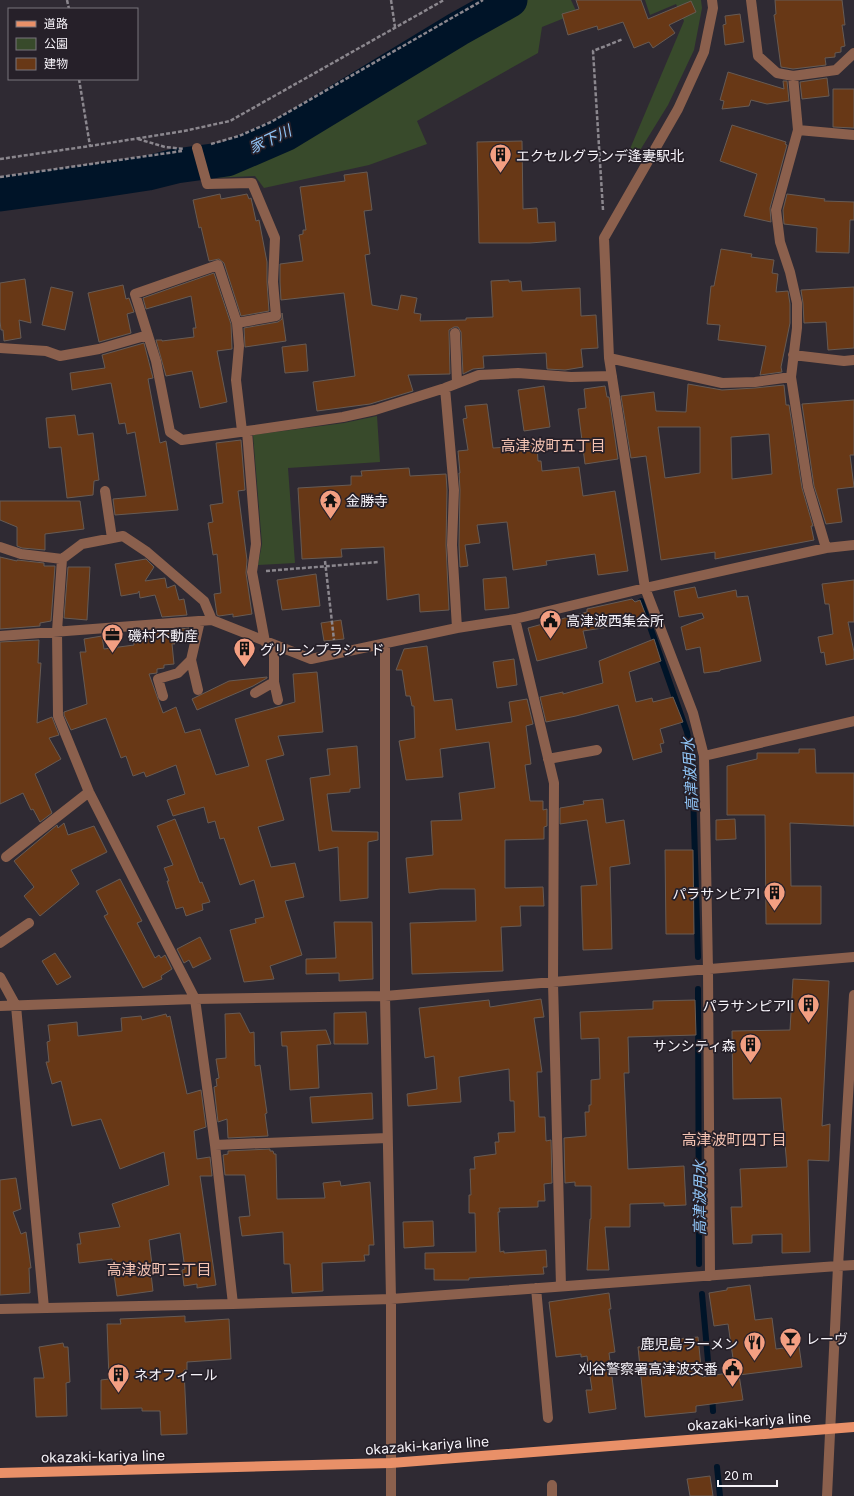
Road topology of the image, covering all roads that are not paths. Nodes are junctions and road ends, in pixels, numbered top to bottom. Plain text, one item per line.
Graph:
1 (712, 0) edge
2 (751, 0) edge
3 (854, 53) edge
4 (793, 76) junction
5 (798, 130) junction
6 (854, 135) edge
7 (197, 149) road end
8 (237, 323) junction
9 (455, 333) dead end
10 (148, 335) junction
11 (0, 348) edge
12 (793, 356) junction
13 (609, 358) junction
14 (854, 360) edge
15 (612, 376) junction
16 (791, 377) junction
17 (457, 383) junction
18 (445, 388) junction
19 (244, 431) junction
20 (105, 491) dead end
21 (112, 538) junction
22 (854, 545) edge
23 (0, 547) edge
24 (826, 548) junction
25 (62, 559) junction
26 (645, 588) junction
27 (515, 619) junction
28 (212, 620) junction
29 (200, 621) junction
30 (457, 628) junction
31 (57, 631) junction
32 (0, 636) edge
33 (269, 643) junction
34 (386, 644) junction
35 (191, 660) junction
36 (274, 682) junction
37 (198, 690) dead end
38 (255, 693) dead end
39 (163, 696) dead end
40 (278, 700) dead end
41 (854, 721) edge
42 (598, 750) dead end
43 (704, 756) junction
44 (548, 759) junction
45 (89, 792) junction
46 (6, 857) dead end
47 (29, 923) dead end
48 (0, 943) edge
49 (854, 957) edge
50 (708, 970) junction
51 (0, 977) edge
52 (554, 983) junction
53 (854, 995) edge
54 (385, 996) junction
55 (195, 999) junction
56 (0, 1006) edge
57 (16, 1006) junction
58 (850, 1112) edge
59 (387, 1138) junction
60 (215, 1145) junction
61 (854, 1265) edge
62 (838, 1266) junction
63 (710, 1276) junction
64 (561, 1286) junction
65 (536, 1288) junction
66 (391, 1299) junction
67 (233, 1304) junction
68 (44, 1308) junction
69 (0, 1309) edge
70 (548, 1418) dead end
71 (854, 1427) edge
72 (831, 1428) junction
73 (391, 1463) junction
74 (0, 1473) edge
75 (552, 1485) dead end
76 (391, 1496) edge
77 (552, 1496) edge
78 (828, 1496) edge

1 - 13 street
2 - 4 street
3 - 4 street
4 - 5 street
5 - 6 street
5 - 12 street
7 - 8 street
8 - 10 street
8 - 19 street
9 - 17 street
10 - 11 street
10 - 19 street
12 - 14 street
12 - 16 street
13 - 15 street
13 - 16 street
15 - 17 street
15 - 26 street
16 - 24 street
17 - 18 street
18 - 19 street
18 - 30 street
19 - 33 street
20 - 21 street
21 - 25 street
21 - 28 street
22 - 24 street
23 - 25 street
24 - 26 street
25 - 31 street
26 - 27 street
26 - 43 street
27 - 30 street
27 - 44 street
28 - 29 street
28 - 33 street
29 - 31 street
29 - 35 street
30 - 34 street
31 - 32 street
31 - 45 street
33 - 34 street
33 - 36 street
34 - 54 street
35 - 37 street
35 - 39 street
36 - 38 street
36 - 40 street
41 - 43 street
42 - 44 street
43 - 50 street
44 - 52 street
45 - 46 street
45 - 55 street
47 - 48 street
49 - 50 street
50 - 52 street
50 - 63 street
51 - 57 street
52 - 54 street
52 - 64 street
53 - 58 street
54 - 55 street
54 - 59 street
55 - 57 street
55 - 60 street
56 - 57 street
57 - 68 street
58 - 62 street
59 - 60 street
59 - 66 street
60 - 67 street
61 - 62 street
62 - 63 street
62 - 72 street
63 - 64 street
64 - 65 street
65 - 66 street
65 - 70 street
66 - 67 street
66 - 73 street
67 - 68 street
68 - 69 street
71 - 72 main road, okazaki-kariya line
72 - 73 main road, okazaki-kariya line
72 - 78 street
73 - 74 main road, okazaki-kariya line
73 - 76 street
75 - 77 street

